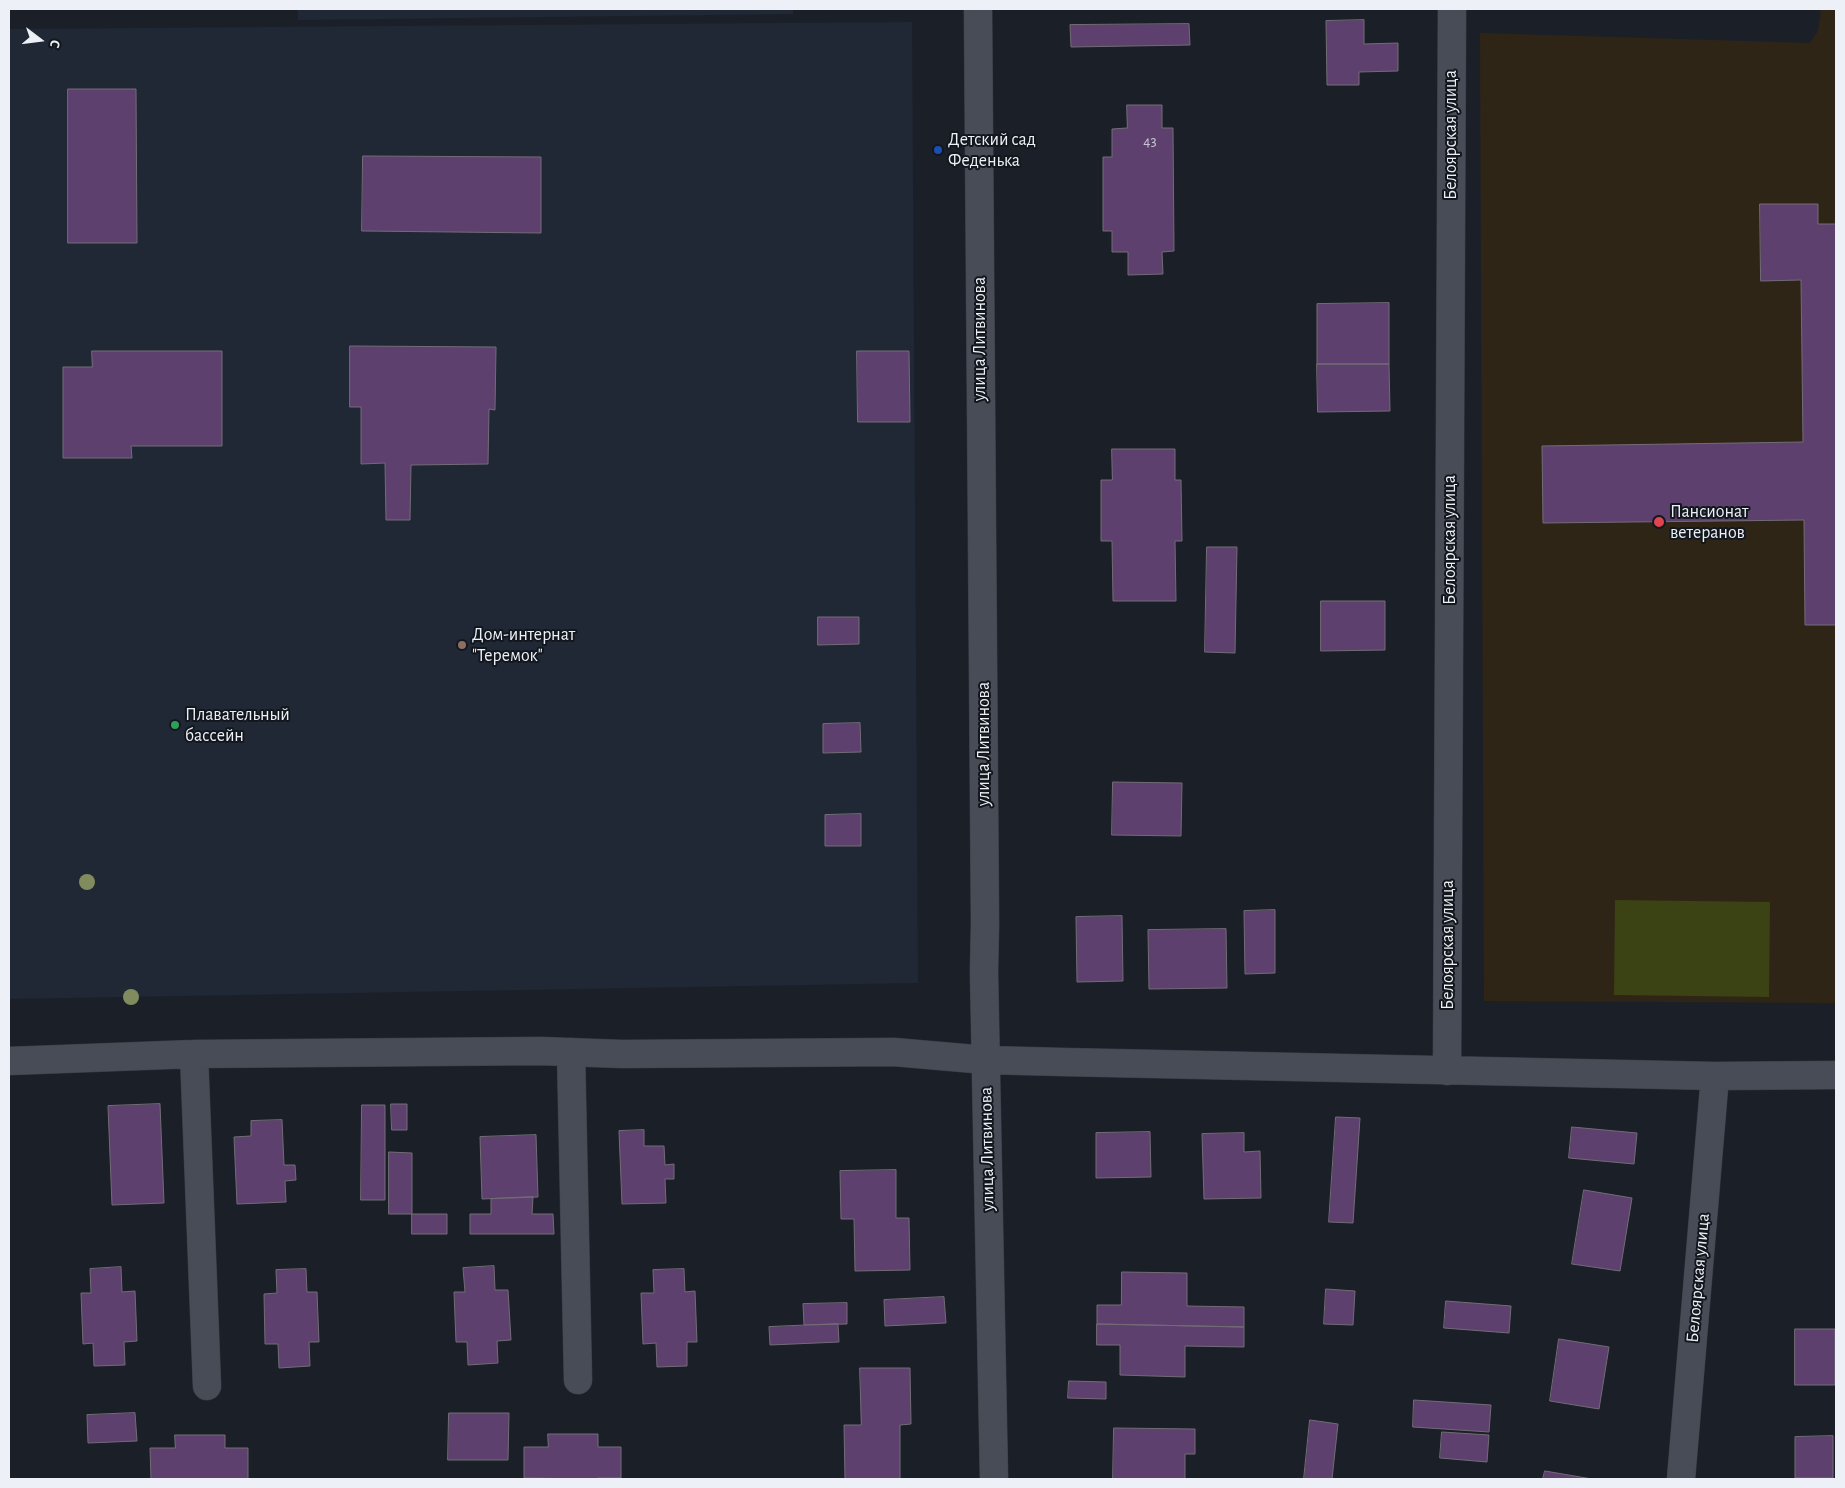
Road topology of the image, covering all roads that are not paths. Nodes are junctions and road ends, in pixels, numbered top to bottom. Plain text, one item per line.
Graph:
1 (978, 9) edge
2 (1452, 9) edge
3 (571, 1052) junction
4 (194, 1054) junction
5 (986, 1060) junction
6 (9, 1061) edge
7 (1447, 1071) junction
8 (1836, 1075) edge
9 (1714, 1076) junction
10 (578, 1380) dead end
11 (207, 1386) dead end
12 (994, 1479) edge
13 (1681, 1479) edge

1 - 5 street, улица Литвинова
2 - 7 street, Белоярская улица
3 - 4 street
3 - 5 street
3 - 10 street
4 - 6 street
4 - 11 street
5 - 7 street
5 - 12 street, улица Литвинова
7 - 9 street
8 - 9 street
9 - 13 street, Белоярская улица

